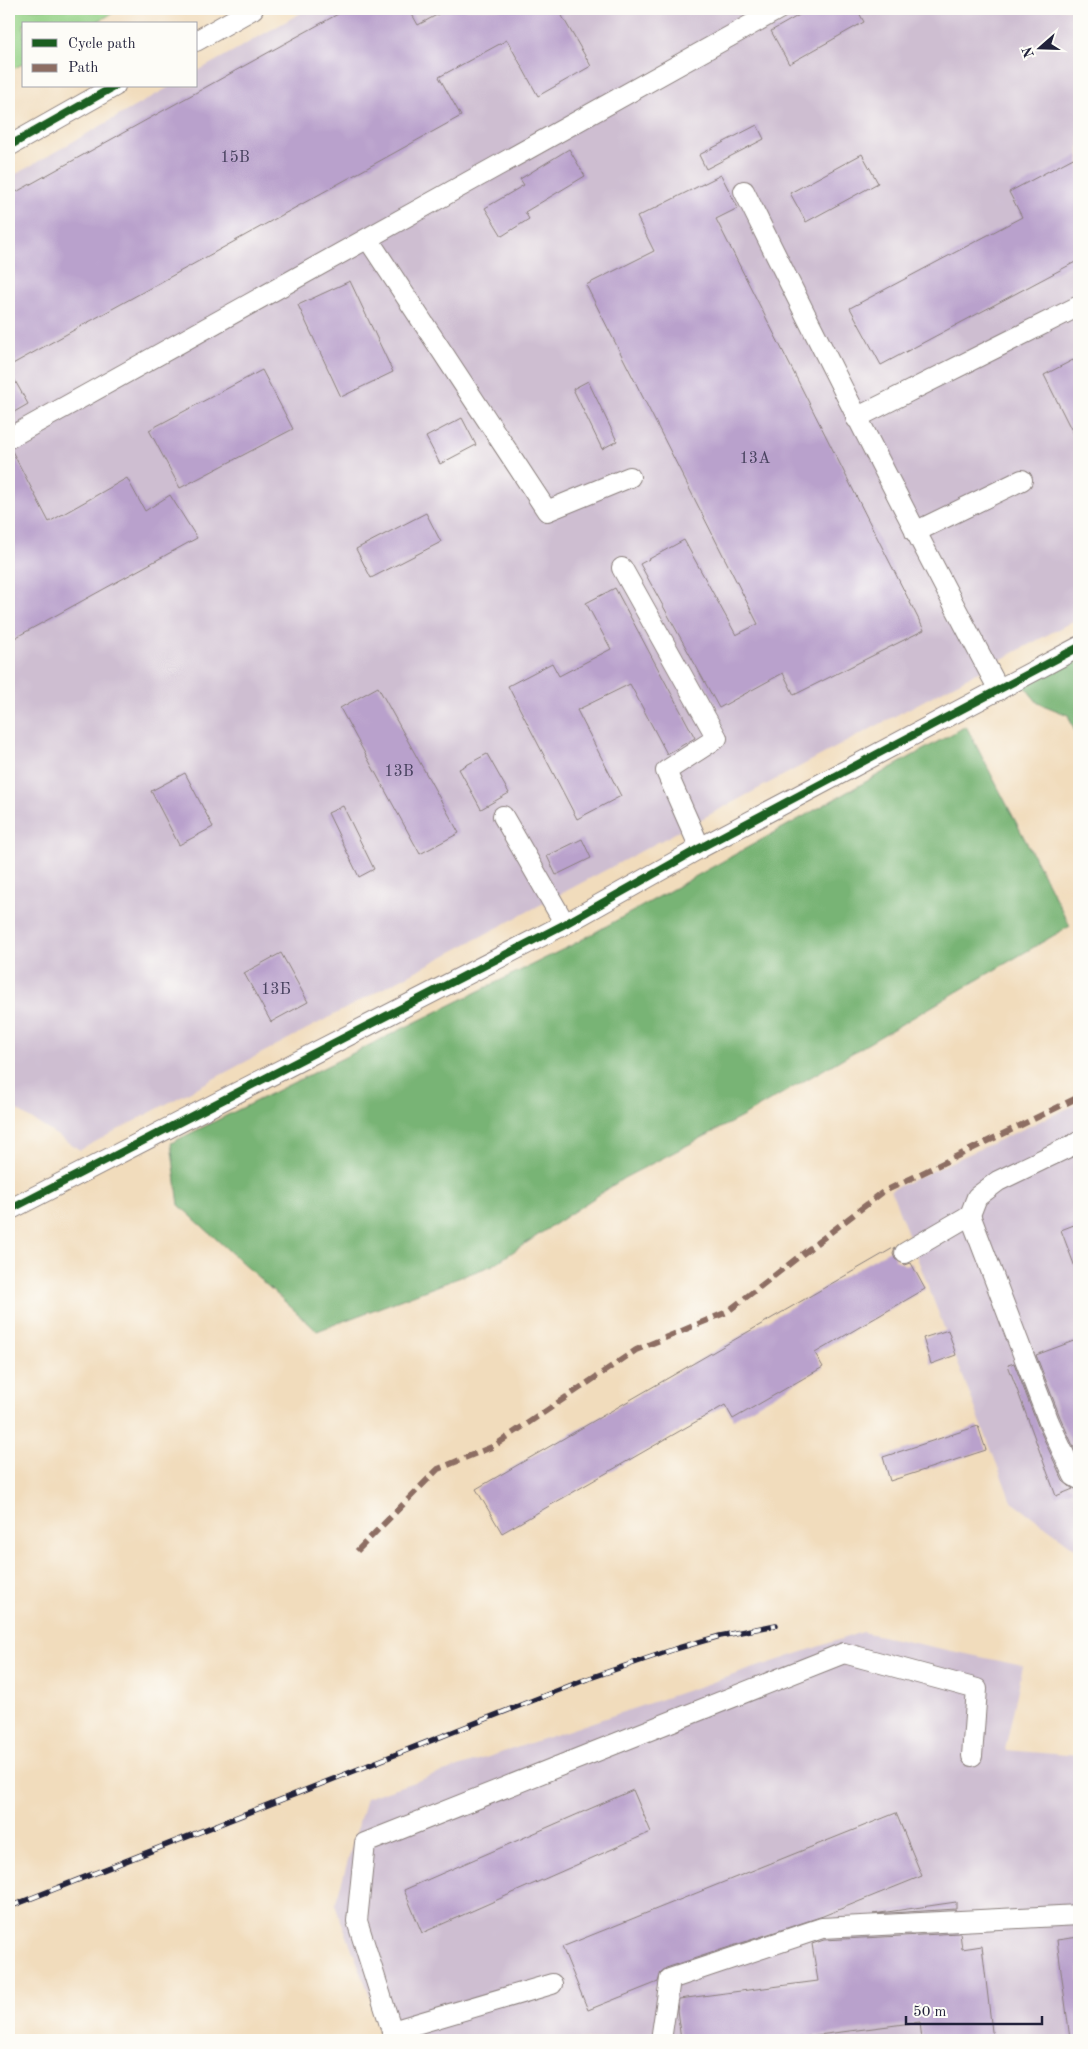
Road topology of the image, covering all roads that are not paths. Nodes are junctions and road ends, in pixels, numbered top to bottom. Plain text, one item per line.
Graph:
1 (254, 9) edge
2 (779, 9) edge
3 (198, 40) edge
4 (111, 88) edge
5 (9, 146) edge
6 (744, 191) dead end
7 (368, 239) junction
8 (1079, 306) edge
9 (856, 418) junction
10 (9, 438) edge
11 (630, 477) dead end
12 (1022, 480) dead end
13 (915, 532) junction
14 (622, 568) dead end
15 (1079, 647) edge
16 (999, 690) junction
17 (503, 816) dead end
18 (700, 848) junction
19 (565, 924) junction
20 (1079, 1142) edge
21 (9, 1210) edge
22 (970, 1216) junction
23 (905, 1253) dead end
24 (1079, 1479) edge
25 (972, 1756) dead end
26 (1079, 1915) edge
27 (552, 1984) dead end
28 (393, 2036) edge
29 (662, 2040) edge

1 - 3 street
2 - 7 street
4 - 5 street
6 - 9 street
7 - 10 street
7 - 11 street
8 - 9 street
9 - 13 street
12 - 13 street
13 - 16 street
14 - 18 street
15 - 16 street
16 - 18 street
17 - 19 street
18 - 19 street
19 - 21 street
20 - 22 street
22 - 23 street
22 - 24 street
25 - 28 street
26 - 29 street
27 - 28 street

